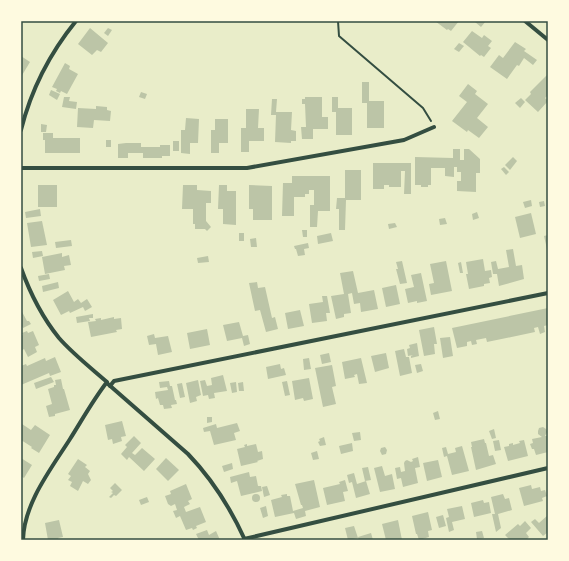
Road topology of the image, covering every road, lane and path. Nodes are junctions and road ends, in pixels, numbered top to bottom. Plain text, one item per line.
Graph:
1 (76, 21) edge
2 (338, 21) edge
3 (524, 21) edge
4 (548, 40) edge
5 (434, 127) joint
6 (21, 130) edge
7 (21, 168) edge
8 (21, 268) edge
9 (548, 293) edge
10 (106, 382) junction
11 (110, 386) junction
12 (548, 468) edge
13 (244, 539) edge
14 (23, 540) edge

1 - 6 street
2 - 5 path
3 - 4 street
5 - 7 street
8 - 10 street
9 - 11 street
10 - 11 street
10 - 14 street
11 - 13 street
12 - 13 street

